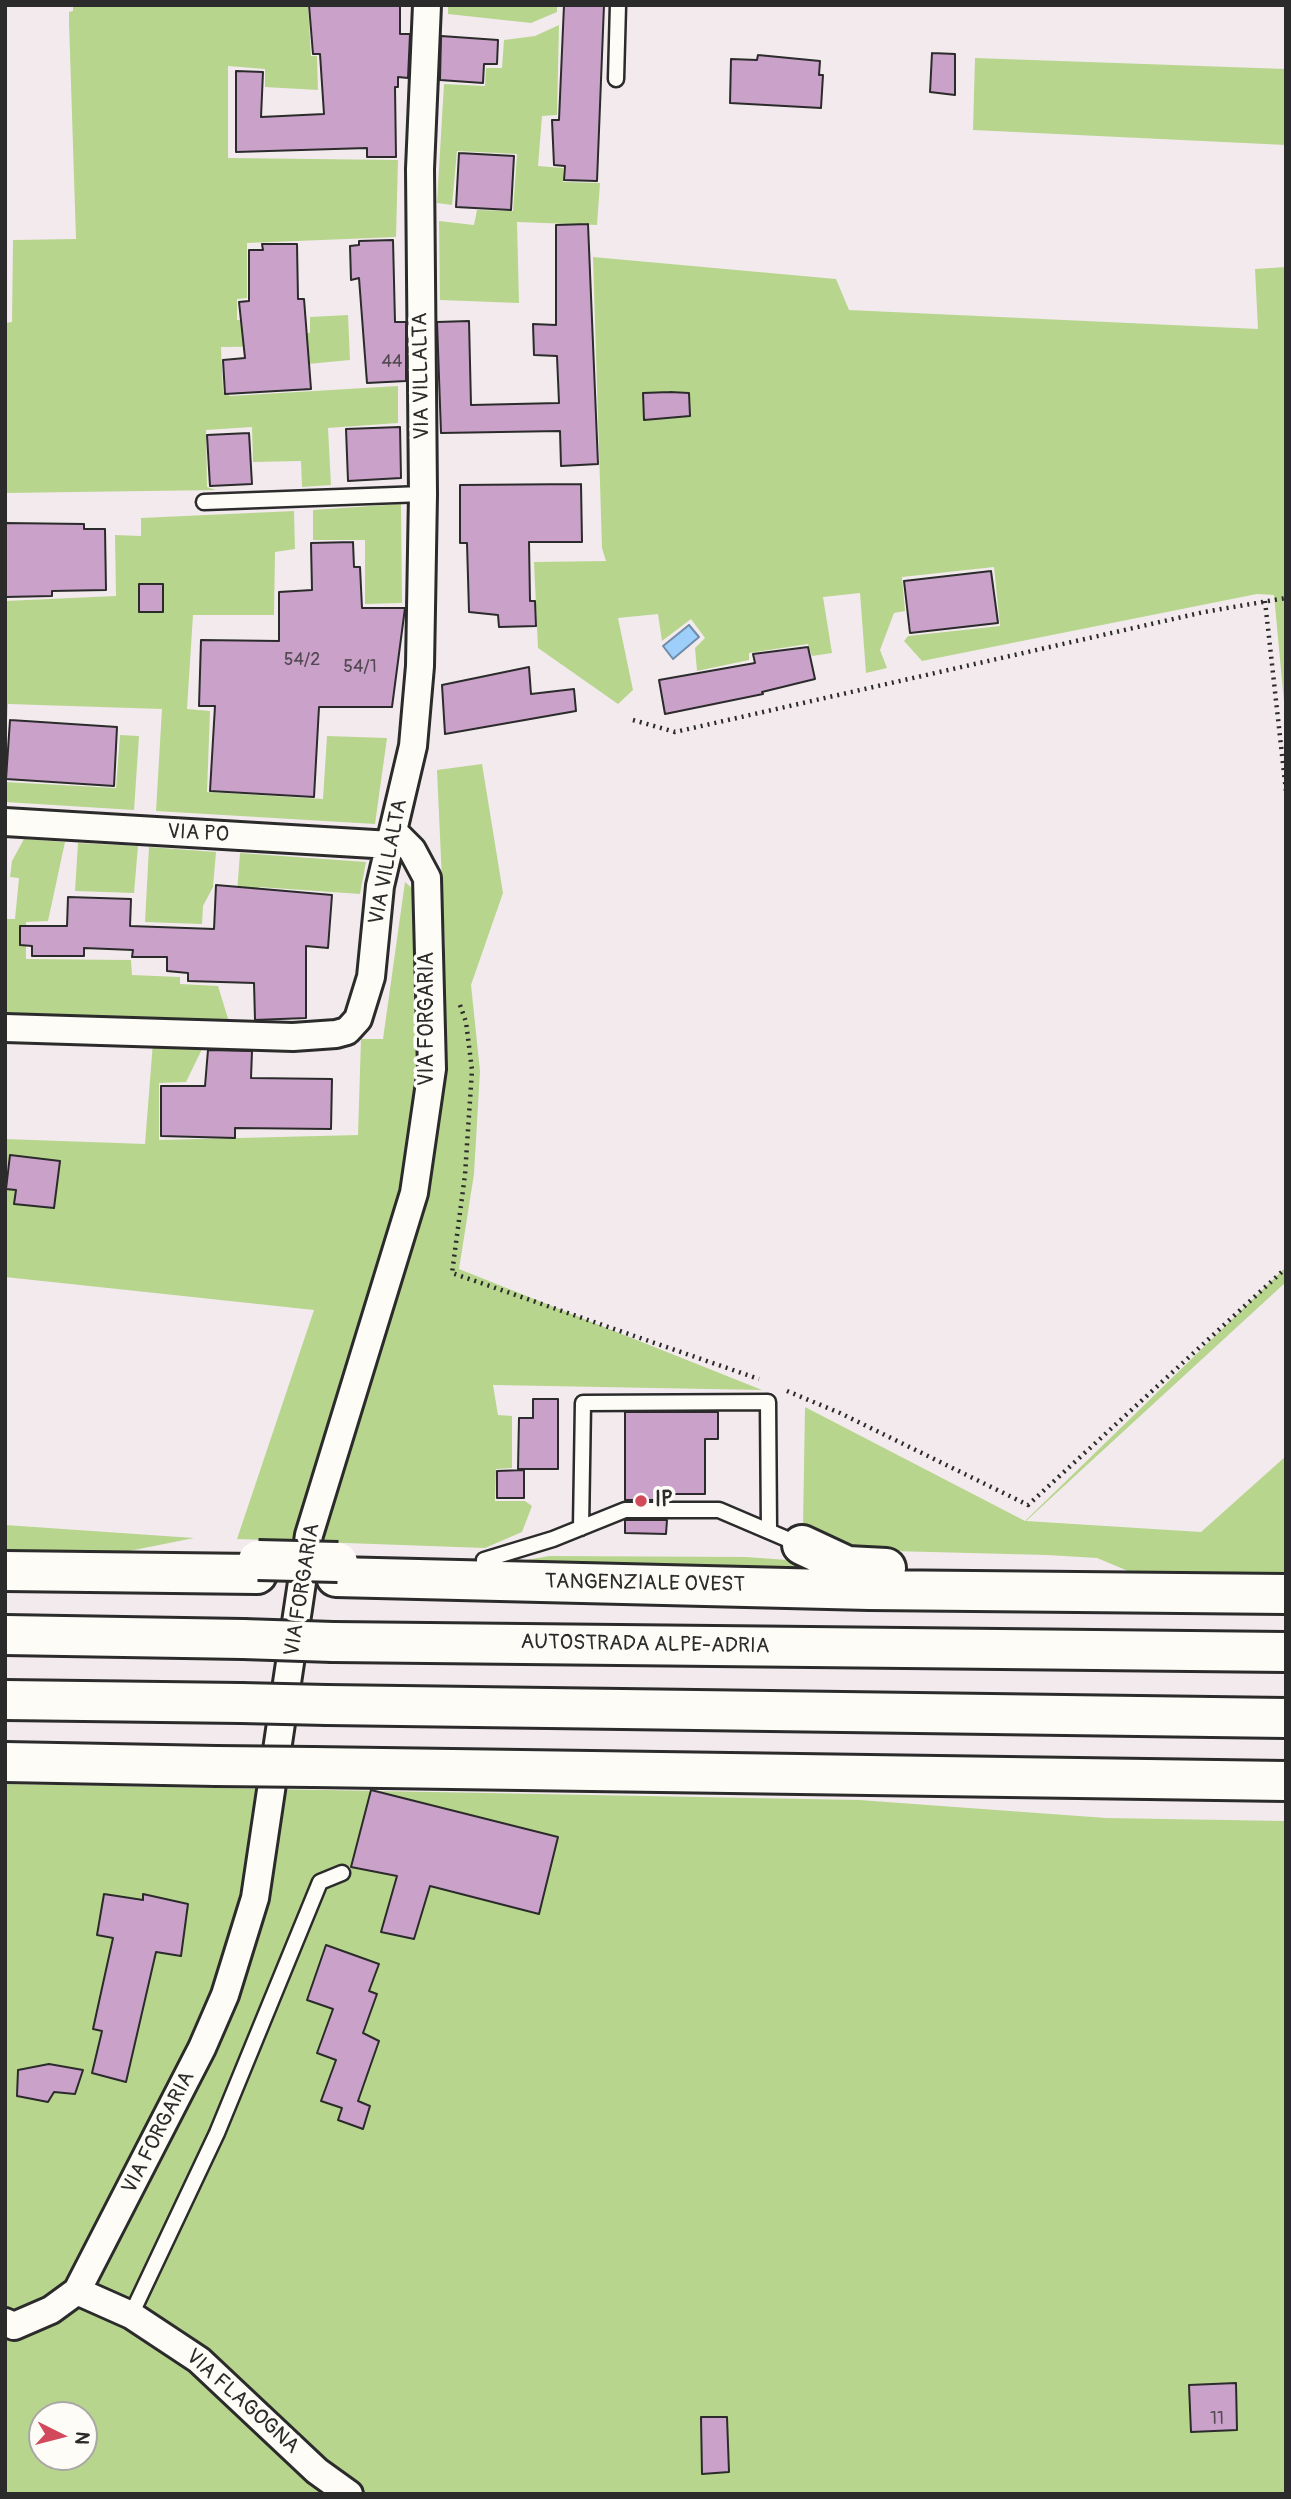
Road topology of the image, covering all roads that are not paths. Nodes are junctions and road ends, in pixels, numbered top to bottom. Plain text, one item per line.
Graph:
1 (428, 5) edge
2 (618, 5) edge
3 (616, 79) dead end
4 (423, 494) junction
5 (204, 502) dead end
6 (5, 822) edge
7 (392, 838) junction
8 (5, 1028) edge
9 (581, 1528) junction
10 (785, 1538) junction
11 (484, 1560) joint
12 (337, 1569) junction
13 (5, 1572) edge
14 (1123, 1591) junction
15 (1286, 1594) edge
16 (5, 1635) edge
17 (1286, 1652) edge
18 (5, 1700) edge
19 (1286, 1717) edge
20 (5, 1762) edge
21 (1283, 1782) edge
22 (342, 1872) dead end
23 (77, 2291) junction
24 (131, 2315) junction
25 (5, 2322) edge
26 (349, 2494) edge

1 - 4 street, VIA VILLALTA
2 - 3 lane
4 - 5 lane
4 - 7 street, VIA VILLALTA
6 - 7 street, VIA PO
7 - 8 street, VIA VILLALTA
7 - 23 street, VIA FORGARIA
9 - 10 lane
9 - 10 lane
9 - 11 lane
10 - 14 highway
11 - 12 highway
12 - 13 highway, TANGENZIALE OVEST
12 - 14 highway, TANGENZIALE OVEST
14 - 15 highway, TANGENZIALE OVEST
16 - 17 highway, AUTOSTRADA ALPE-ADRIA, bridge
18 - 19 highway, bridge
20 - 21 highway, bridge
22 - 24 lane
23 - 24 street
23 - 25 street, VIA FORGARIA
24 - 26 street, VIA FLAGOGNA

